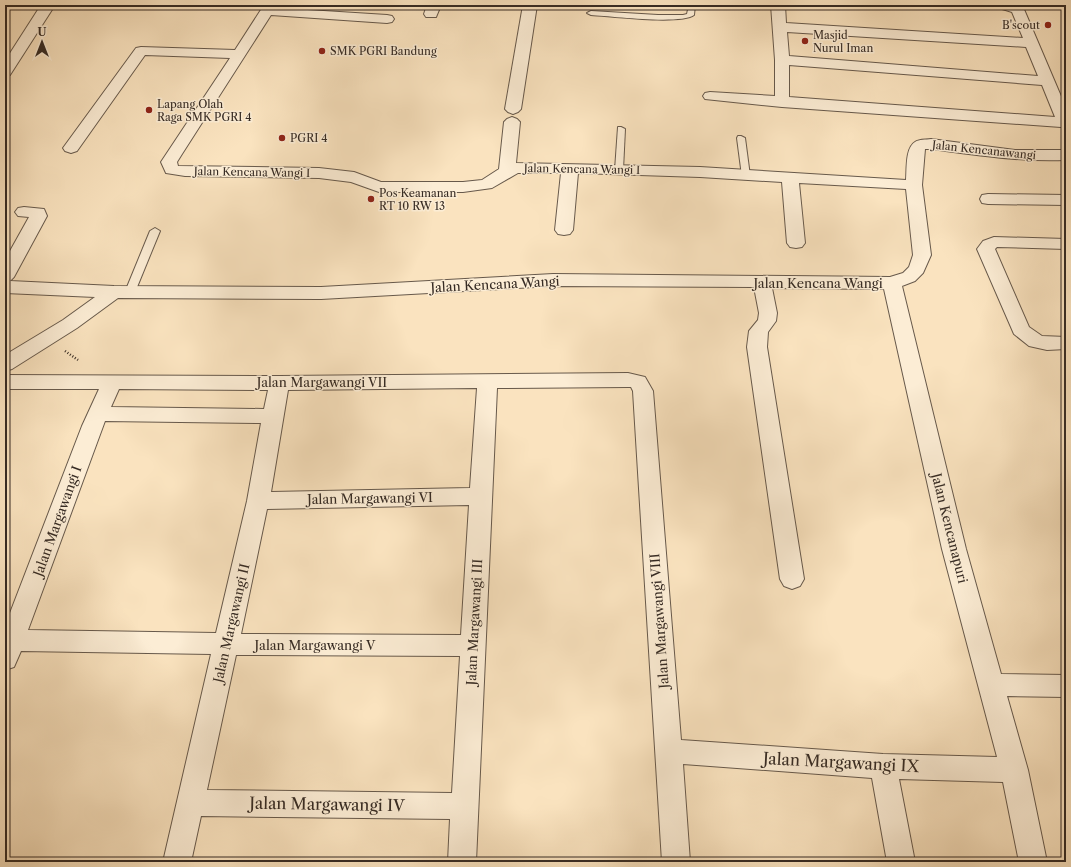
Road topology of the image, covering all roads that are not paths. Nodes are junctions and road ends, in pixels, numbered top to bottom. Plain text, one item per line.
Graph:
1 (48, 5) edge
2 (530, 5) edge
3 (692, 5) edge
4 (778, 5) edge
5 (1004, 5) edge
6 (269, 8) edge
7 (591, 13) dead end
8 (387, 18) dead end
9 (779, 26) junction
10 (1031, 43) junction
11 (240, 54) junction
12 (782, 60) junction
13 (5, 72) edge
14 (1047, 81) junction
15 (710, 96) dead end
16 (782, 102) junction
17 (621, 128) dead end
18 (740, 138) dead end
19 (70, 148) dead end
20 (1066, 155) edge
21 (570, 169) junction
22 (619, 170) junction
23 (507, 171) junction
24 (746, 176) junction
25 (790, 178) junction
26 (914, 186) junction
27 (988, 198) dead end
28 (1066, 200) edge
29 (24, 212) dead end
30 (564, 230) dead end
31 (155, 231) dead end
32 (796, 244) dead end
33 (1066, 244) edge
34 (5, 277) edge
35 (762, 282) junction
36 (892, 283) junction
37 (5, 287) edge
38 (122, 292) junction
39 (1066, 343) edge
40 (5, 364) edge
41 (5, 382) edge
42 (487, 382) junction
43 (638, 382) joint
44 (112, 383) junction
45 (279, 383) junction
46 (98, 414) junction
47 (274, 416) junction
48 (481, 496) junction
49 (258, 501) junction
50 (792, 579) dead end
51 (226, 644) junction
52 (473, 646) junction
53 (9, 649) edge
54 (991, 685) junction
55 (1066, 686) edge
56 (669, 751) junction
57 (883, 766) junction
58 (1014, 770) junction
59 (190, 803) junction
60 (464, 806) junction
61 (177, 862) edge
62 (462, 862) edge
63 (676, 862) edge
64 (901, 862) edge
65 (1033, 862) edge

1 - 13 street
2 - 23 street
3 - 7 lane
4 - 9 street
5 - 10 street
6 - 8 street
6 - 11 street
9 - 10 street
9 - 12 street
10 - 14 street
11 - 19 street
11 - 23 street, Jalan Kencana Wangi I
12 - 14 street
12 - 16 street
14 - 16 street
15 - 16 street
17 - 22 lane
18 - 24 lane
20 - 26 street, Jalan Kencanawangi
21 - 22 street, Jalan Kencana Wangi I
21 - 23 street, Jalan Kencana Wangi I
21 - 30 street
22 - 24 street, Jalan Kencana Wangi I
24 - 25 street, Jalan Kencana Wangi I
25 - 26 street, Jalan Kencana Wangi I
25 - 32 street
26 - 36 street, Jalan Kencana Wangi
27 - 28 street
29 - 34 street
31 - 38 lane
33 - 39 street
35 - 36 street, Jalan Kencana Wangi
35 - 38 street, Jalan Kencana Wangi
35 - 50 street
36 - 54 street, Jalan Kencanapuri
37 - 38 street, Jalan Kencana Wangi
38 - 40 street
41 - 44 street, Jalan Margawangi VII
42 - 43 street, Jalan Margawangi VII
42 - 45 street, Jalan Margawangi VII
42 - 48 street, Jalan Margawangi III
43 - 56 street, Jalan Margawangi VIII
44 - 45 street, Jalan Margawangi VII
44 - 46 street, Jalan Margawangi I
45 - 47 street, Jalan Margawangi II
46 - 47 street
46 - 53 street, Jalan Margawangi I
47 - 49 street, Jalan Margawangi II
48 - 49 street, Jalan Margawangi VI
48 - 52 street, Jalan Margawangi III
49 - 51 street, Jalan Margawangi II
51 - 52 street, Jalan Margawangi V
51 - 53 street, Jalan Margawangi V
51 - 59 street, Jalan Margawangi II
52 - 60 street, Jalan Margawangi III
54 - 55 street
54 - 58 street, Jalan Kencanapuri
56 - 57 street, Jalan Margawangi IX
56 - 63 street, Jalan Margawangi VIII
57 - 58 street, Jalan Margawangi IX
57 - 64 street
58 - 65 street, Jalan Kencanapuri
59 - 60 street, Jalan Margawangi IV
59 - 61 street, Jalan Margawangi II
60 - 62 street, Jalan Margawangi III

